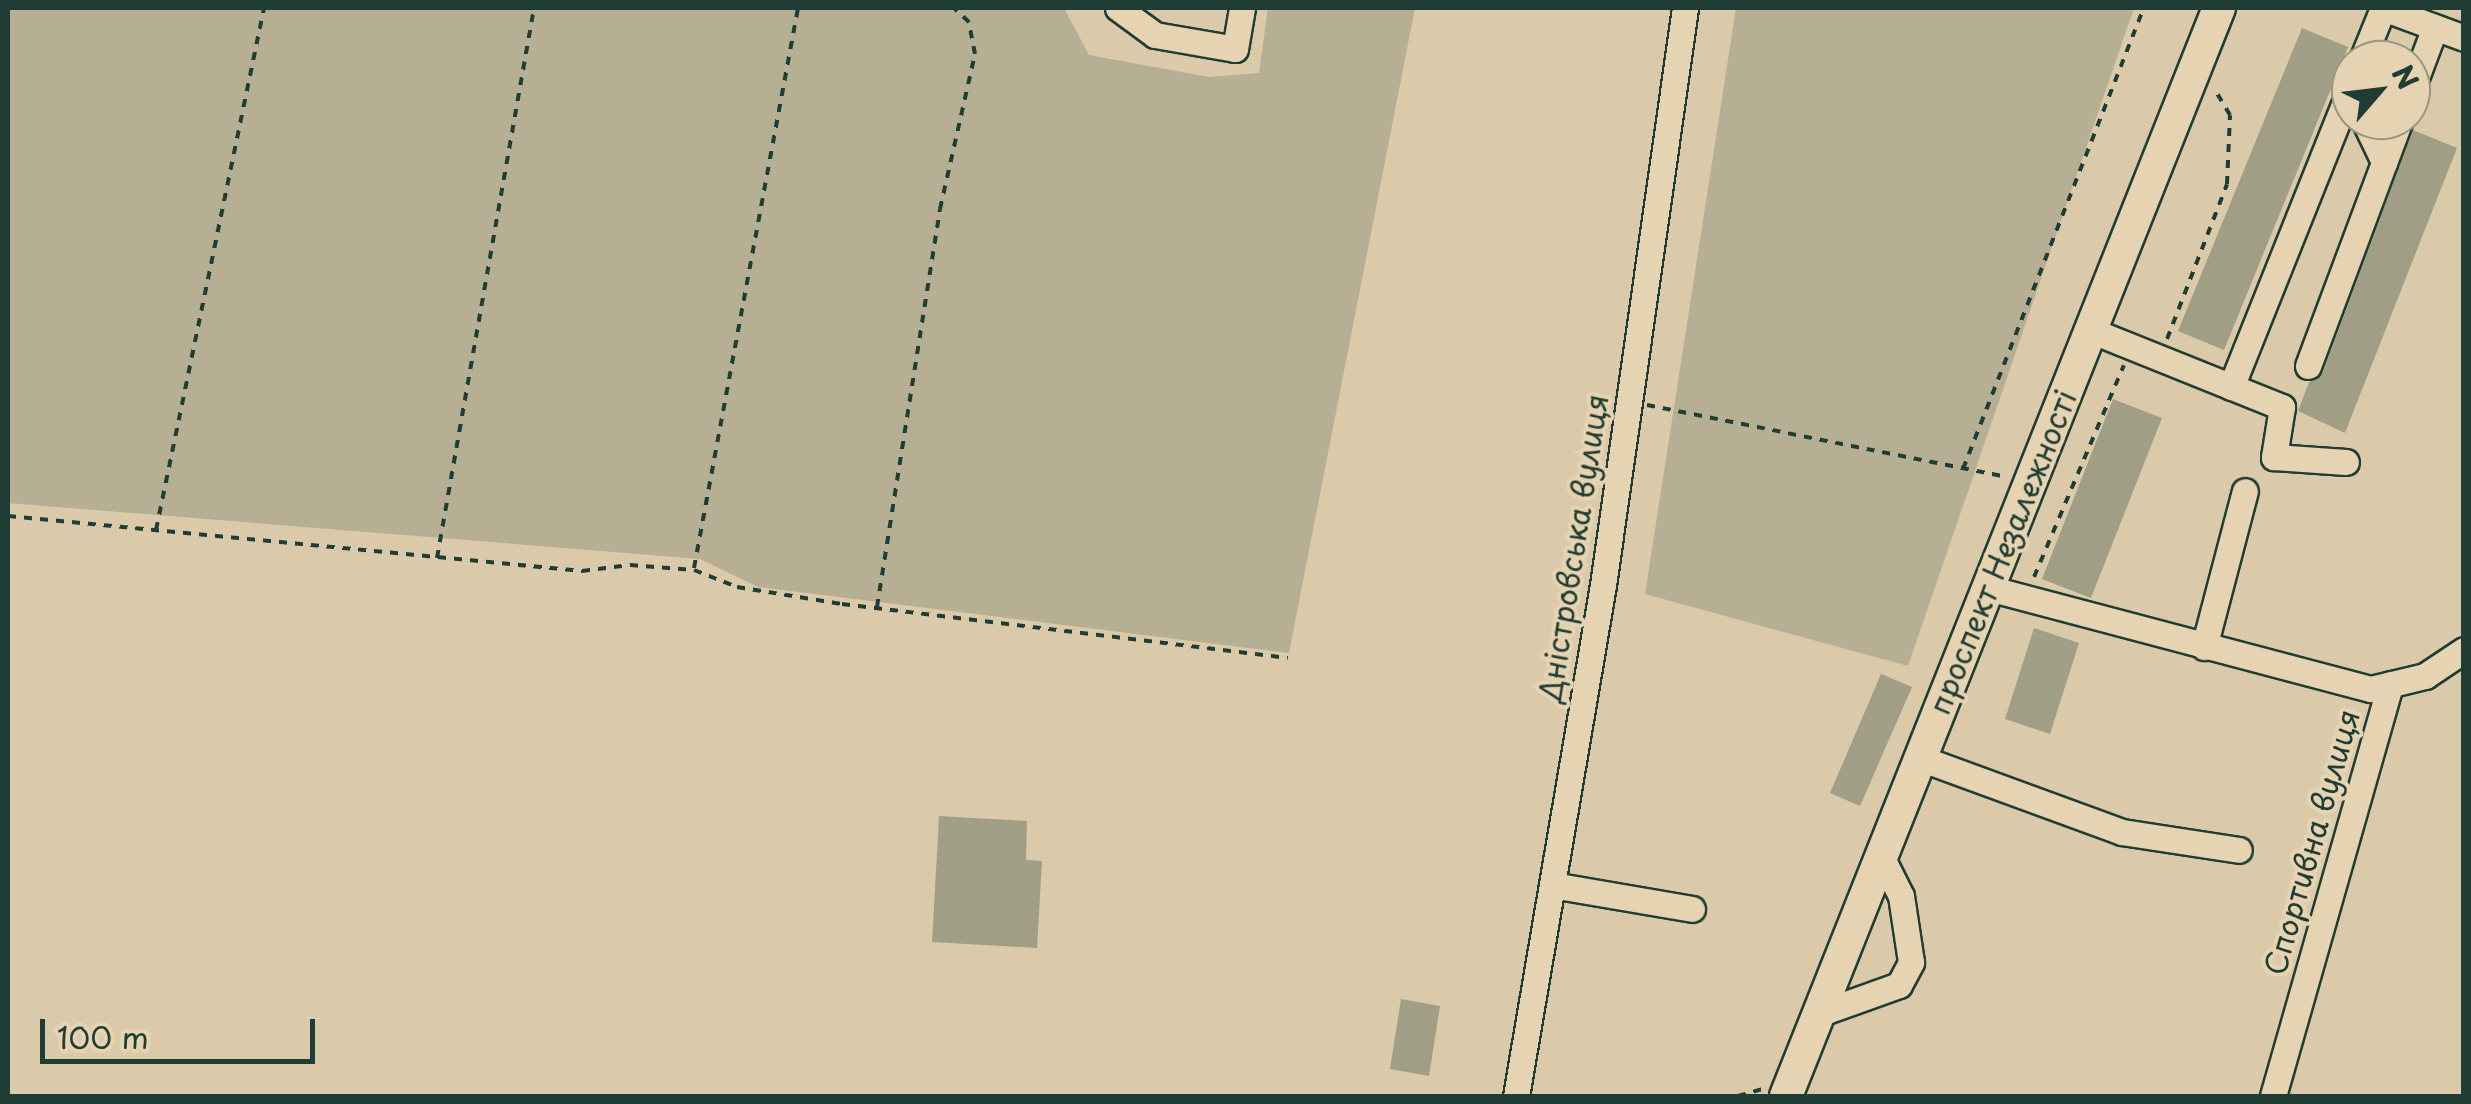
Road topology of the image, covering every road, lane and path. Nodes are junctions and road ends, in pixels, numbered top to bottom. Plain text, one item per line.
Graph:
1 (264, 8) edge
2 (534, 8) edge
3 (798, 8) edge
4 (954, 8) edge
5 (1118, 8) edge
6 (1158, 8) edge
7 (1242, 8) edge
8 (1685, 8) edge
9 (2144, 8) edge
10 (2219, 8) edge
11 (2435, 27) junction
12 (1155, 35) junction
13 (2464, 38) edge
14 (2370, 40) edge
15 (2430, 40) edge
16 (2212, 86) dead end
17 (2331, 139) edge
18 (2374, 140) edge
19 (2392, 140) edge
20 (2384, 162) junction
21 (2090, 330) junction
22 (2132, 347) junction
23 (2160, 358) junction
24 (2308, 366) dead end
25 (2231, 387) junction
26 (1628, 400) junction
27 (2346, 462) dead end
28 (1963, 469) junction
29 (2016, 479) dead end
30 (2244, 491) dead end
31 (8, 516) edge
32 (156, 530) junction
33 (437, 558) junction
34 (694, 570) junction
35 (1988, 588) junction
36 (2025, 598) junction
37 (876, 608) junction
38 (2204, 647) junction
39 (2464, 650) edge
40 (1288, 658) dead end
41 (2390, 684) junction
42 (1920, 758) junction
43 (2239, 850) dead end
44 (1882, 856) junction
45 (1552, 885) junction
46 (1692, 909) dead end
47 (1818, 1014) junction
48 (1777, 1092) edge
49 (1516, 1096) edge
50 (1738, 1096) edge
51 (2273, 1096) edge

1 - 32 path
2 - 33 path
3 - 34 path
4 - 37 path
5 - 12 street
6 - 12 street
7 - 12 street
8 - 26 street, Дністровська вулиця
9 - 28 path
10 - 21 main road, проспект Незалежності
11 - 13 street
11 - 14 street
11 - 15 street
16 - 23 path
17 - 25 street
18 - 20 street
19 - 20 street
20 - 24 street
21 - 22 street
21 - 35 main road, проспект Незалежності
22 - 23 street
22 - 36 path
23 - 25 street
25 - 27 street
26 - 28 path
26 - 45 street, Дністровська вулиця
28 - 29 path
30 - 38 street
31 - 32 path
32 - 33 path
33 - 34 path
34 - 37 path
35 - 36 street
35 - 42 main road, проспект Незалежності
36 - 38 street
37 - 40 path
38 - 41 street
39 - 41 street, Спортивна вулиця
41 - 51 street, Спортивна вулиця
42 - 43 street
42 - 44 main road, проспект Незалежності
44 - 47 main road, проспект Незалежності
44 - 47 street
45 - 46 street
45 - 49 street, Дністровська вулиця
47 - 48 main road, проспект Незалежності
48 - 50 path

